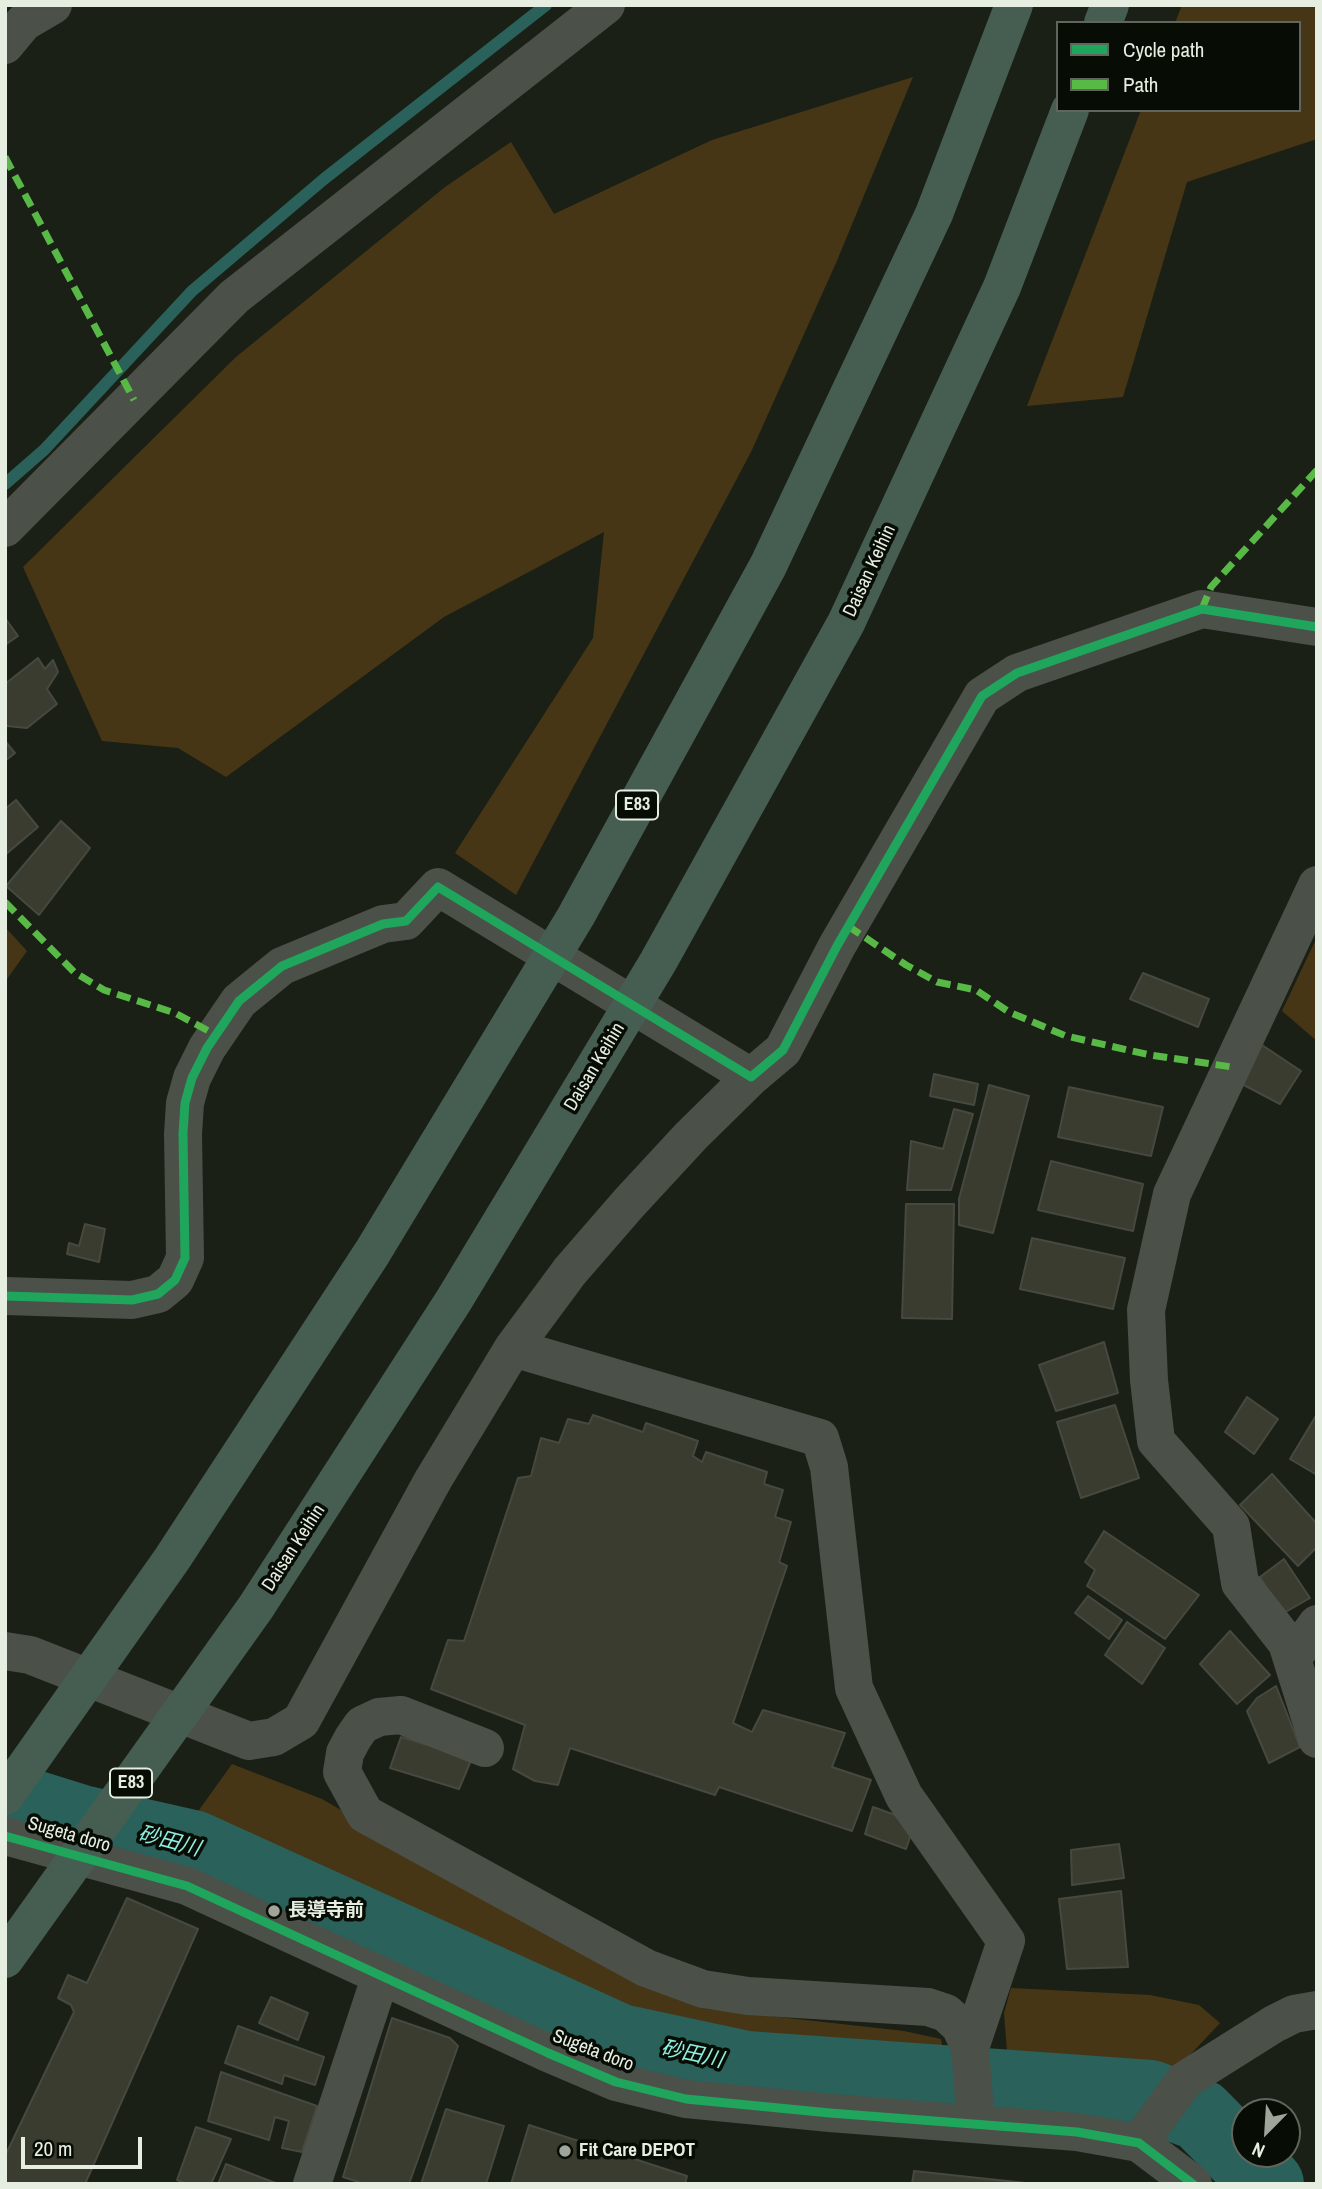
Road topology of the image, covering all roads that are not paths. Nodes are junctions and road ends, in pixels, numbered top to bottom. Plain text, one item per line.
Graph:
1 (53, 5) edge
2 (606, 5) edge
3 (1014, 5) edge
4 (5, 45) edge
5 (1069, 112) edge
6 (5, 528) edge
7 (1317, 627) edge
8 (1317, 884) edge
9 (751, 1077) junction
10 (5, 1296) edge
11 (513, 1348) junction
12 (1317, 1624) edge
13 (5, 1651) edge
14 (1292, 1659) junction
15 (1317, 1739) edge
16 (485, 1748) dead end
17 (5, 1796) edge
18 (5, 1836) edge
19 (5, 1959) edge
20 (381, 1975) junction
21 (1317, 2010) edge
22 (970, 2048) junction
23 (976, 2124) junction
24 (1139, 2143) junction
25 (312, 2184) edge
26 (1194, 2184) edge

1 - 4 street
2 - 6 street
3 - 17 highway, E83
5 - 19 highway, Daisan Keihin / E83
7 - 9 street
8 - 14 street
9 - 10 street
9 - 11 street
11 - 13 street
11 - 22 street
12 - 14 street
14 - 15 street
16 - 22 street
18 - 20 street, Sugeta doro
20 - 23 street, Sugeta doro
20 - 25 street
21 - 24 street
22 - 23 street
23 - 24 street, Sugeta doro
24 - 26 street, Sugeta doro

